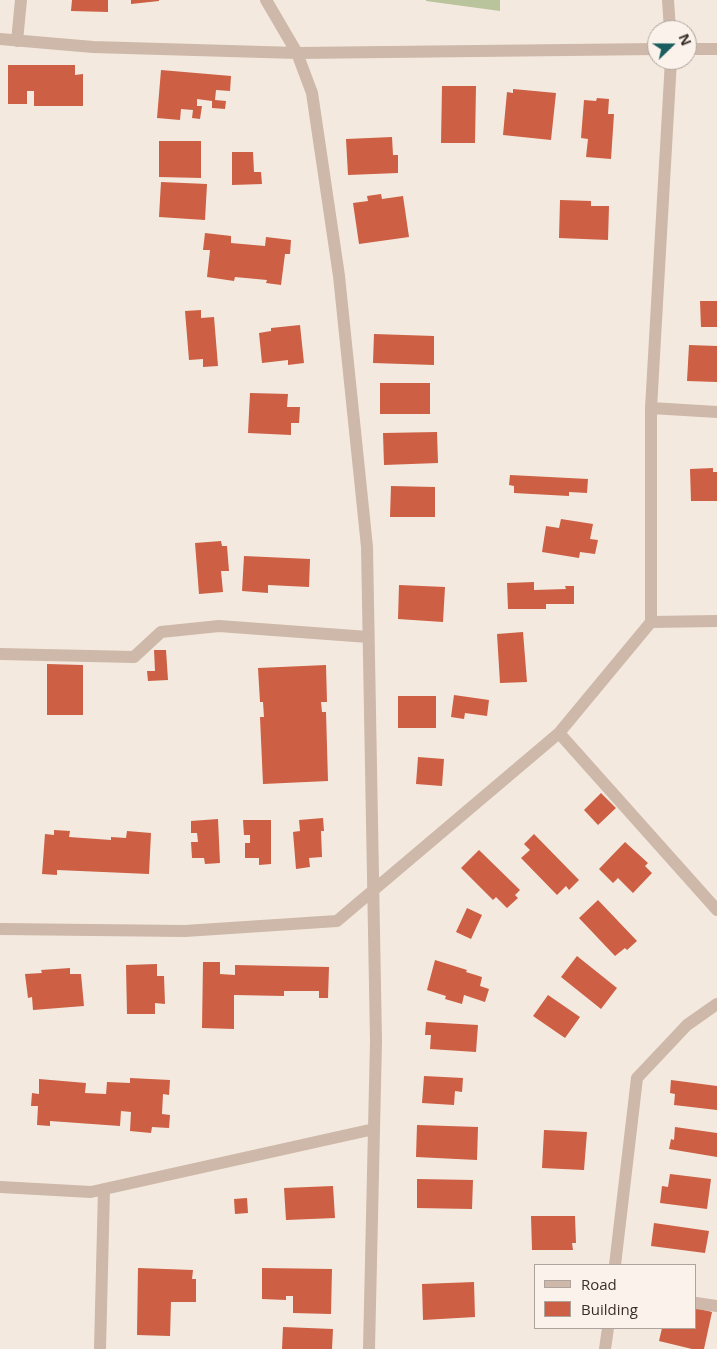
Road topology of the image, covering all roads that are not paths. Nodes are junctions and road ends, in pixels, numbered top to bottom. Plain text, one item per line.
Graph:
1 (21, 0) edge
2 (266, 0) edge
3 (668, 0) edge
4 (669, 20) edge
5 (0, 39) edge
6 (17, 40) junction
7 (647, 49) edge
8 (697, 49) edge
9 (717, 49) edge
10 (296, 53) junction
11 (670, 70) edge
12 (651, 408) junction
13 (717, 412) edge
14 (717, 620) edge
15 (651, 622) junction
16 (368, 636) junction
17 (0, 654) edge
18 (559, 733) junction
19 (373, 888) junction
20 (717, 910) edge
21 (0, 929) edge
22 (717, 1004) edge
23 (374, 1129) junction
24 (0, 1187) edge
25 (104, 1189) junction
26 (615, 1264) edge
27 (697, 1304) edge
28 (717, 1306) edge
29 (608, 1329) edge
30 (100, 1349) edge
31 (370, 1349) edge
32 (605, 1349) edge

1 - 6 street
2 - 10 street
3 - 4 street
5 - 6 street
6 - 10 street
7 - 10 street
8 - 9 street
10 - 16 street
11 - 12 street
12 - 13 street
12 - 15 street
14 - 15 street
15 - 18 street
16 - 17 street
16 - 19 street
18 - 19 street
18 - 20 street
19 - 21 street
19 - 23 street
22 - 26 street
23 - 25 street
23 - 31 street
24 - 25 street
25 - 30 street
27 - 28 street
29 - 32 street

